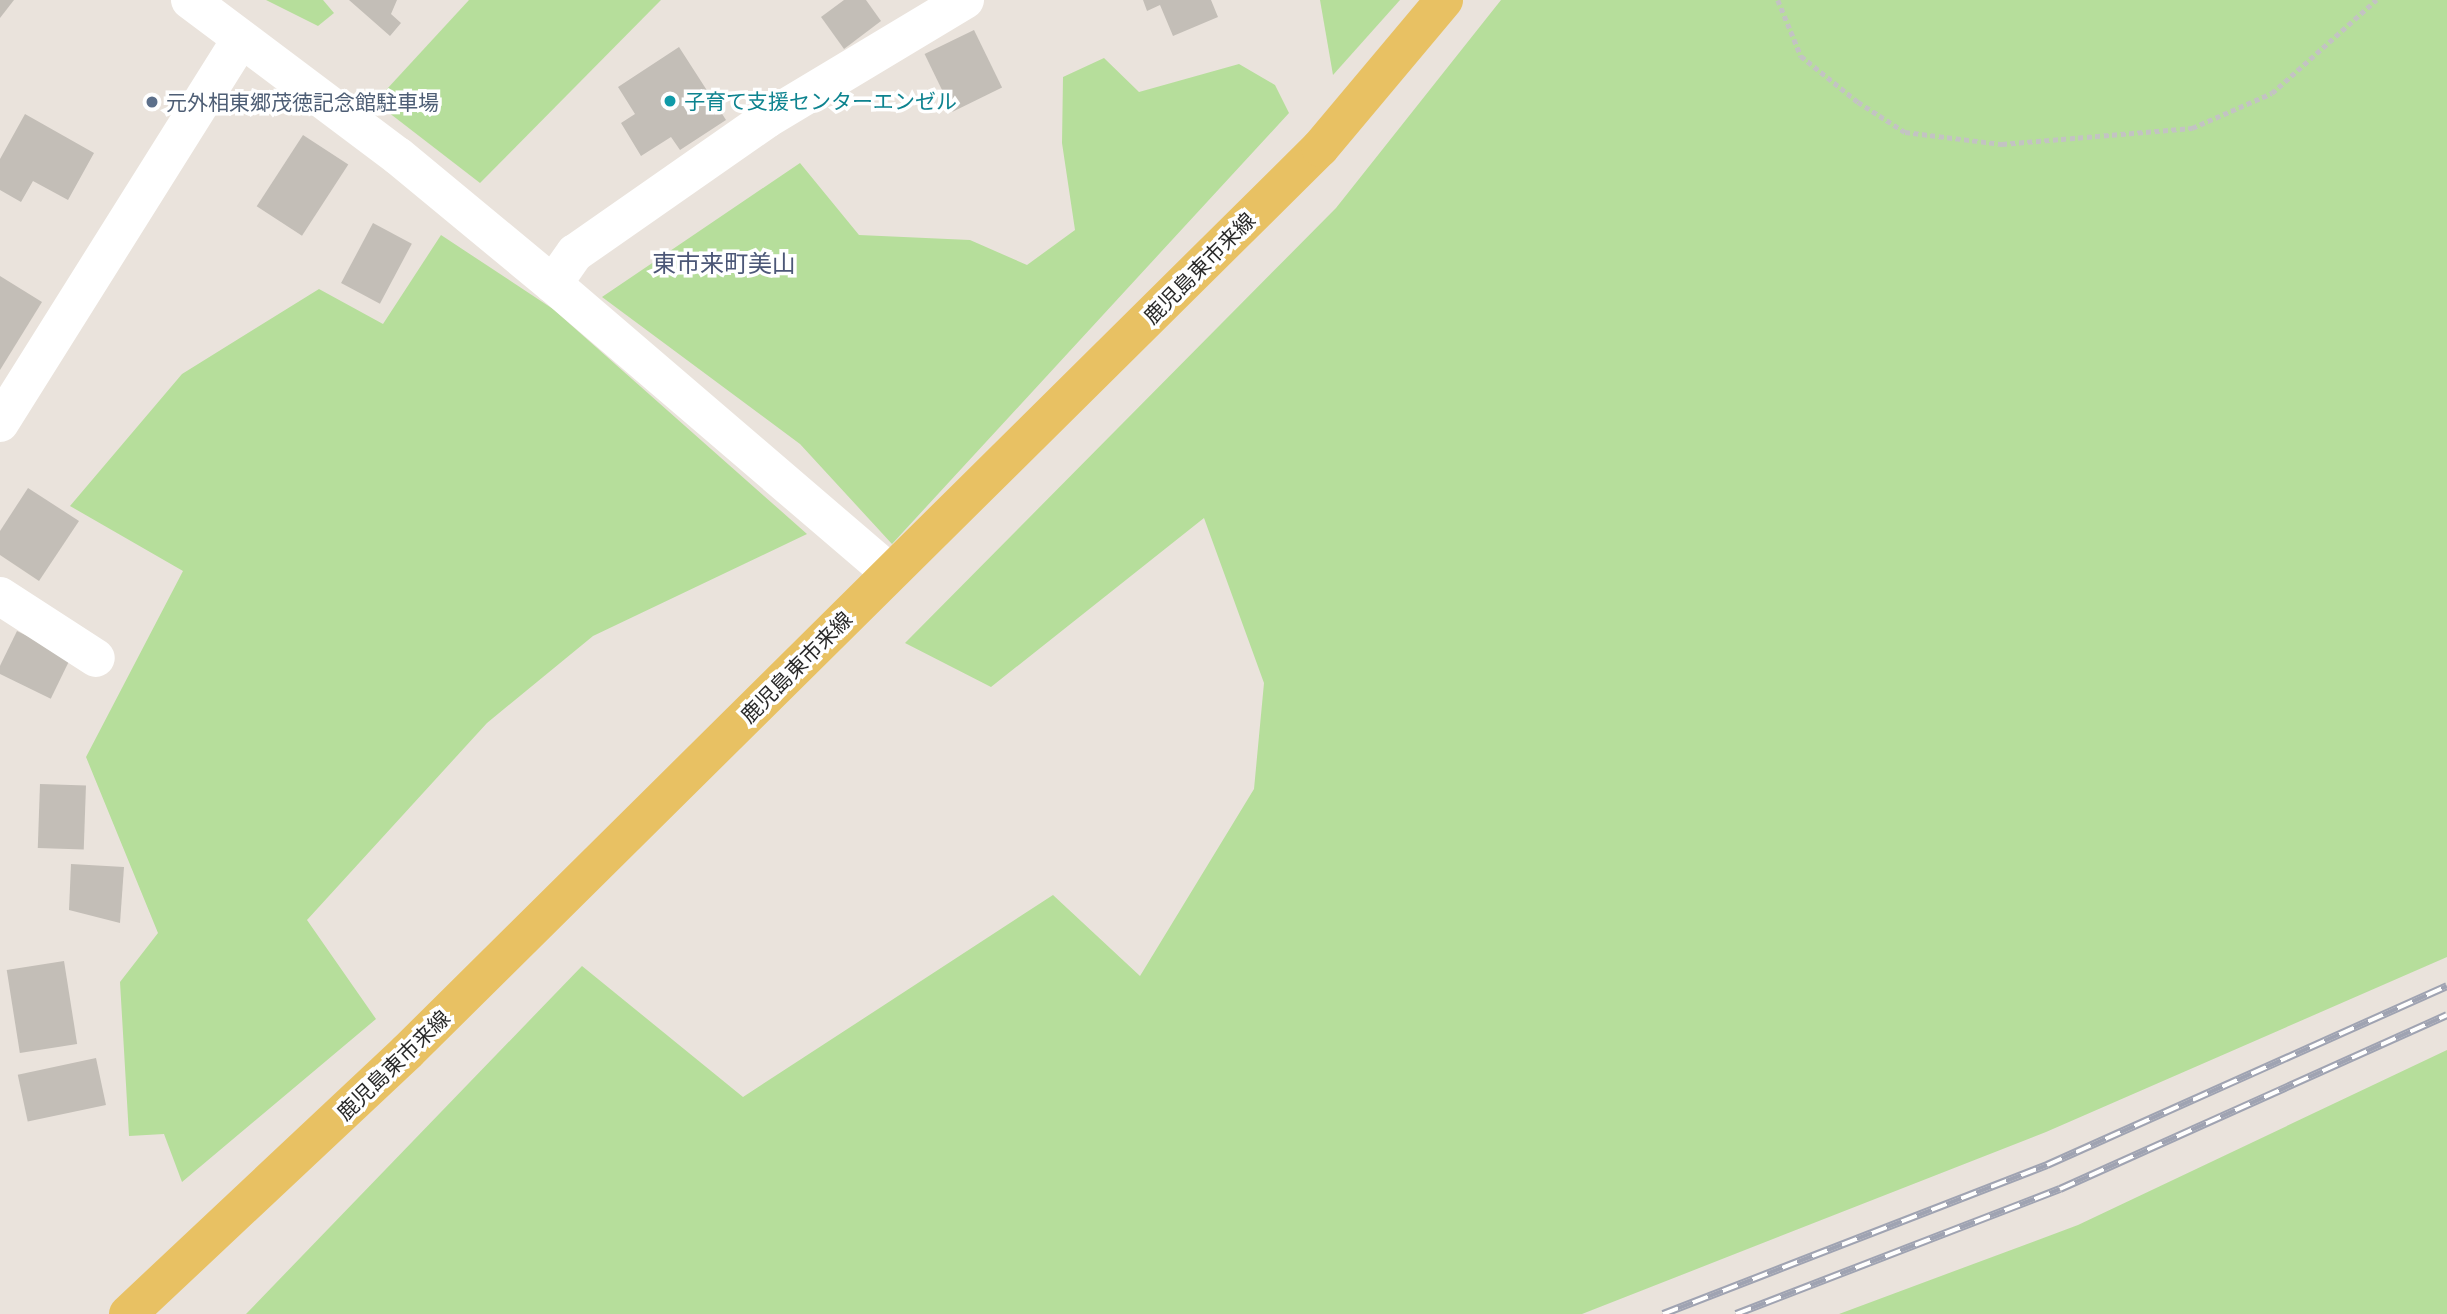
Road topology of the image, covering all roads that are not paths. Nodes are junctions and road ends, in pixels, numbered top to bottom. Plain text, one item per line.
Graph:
1 (190, 0) edge
2 (1444, 0) edge
3 (945, 4) edge
4 (239, 42) junction
5 (553, 284) junction
6 (0, 423) edge
7 (890, 573) junction
8 (0, 596) edge
9 (96, 658) dead end
10 (128, 1314) edge

1 - 4 street
2 - 7 main road, 鹿児島東市来線
3 - 5 street
4 - 5 street
4 - 6 street
5 - 7 street
7 - 10 main road, 鹿児島東市来線
8 - 9 street

